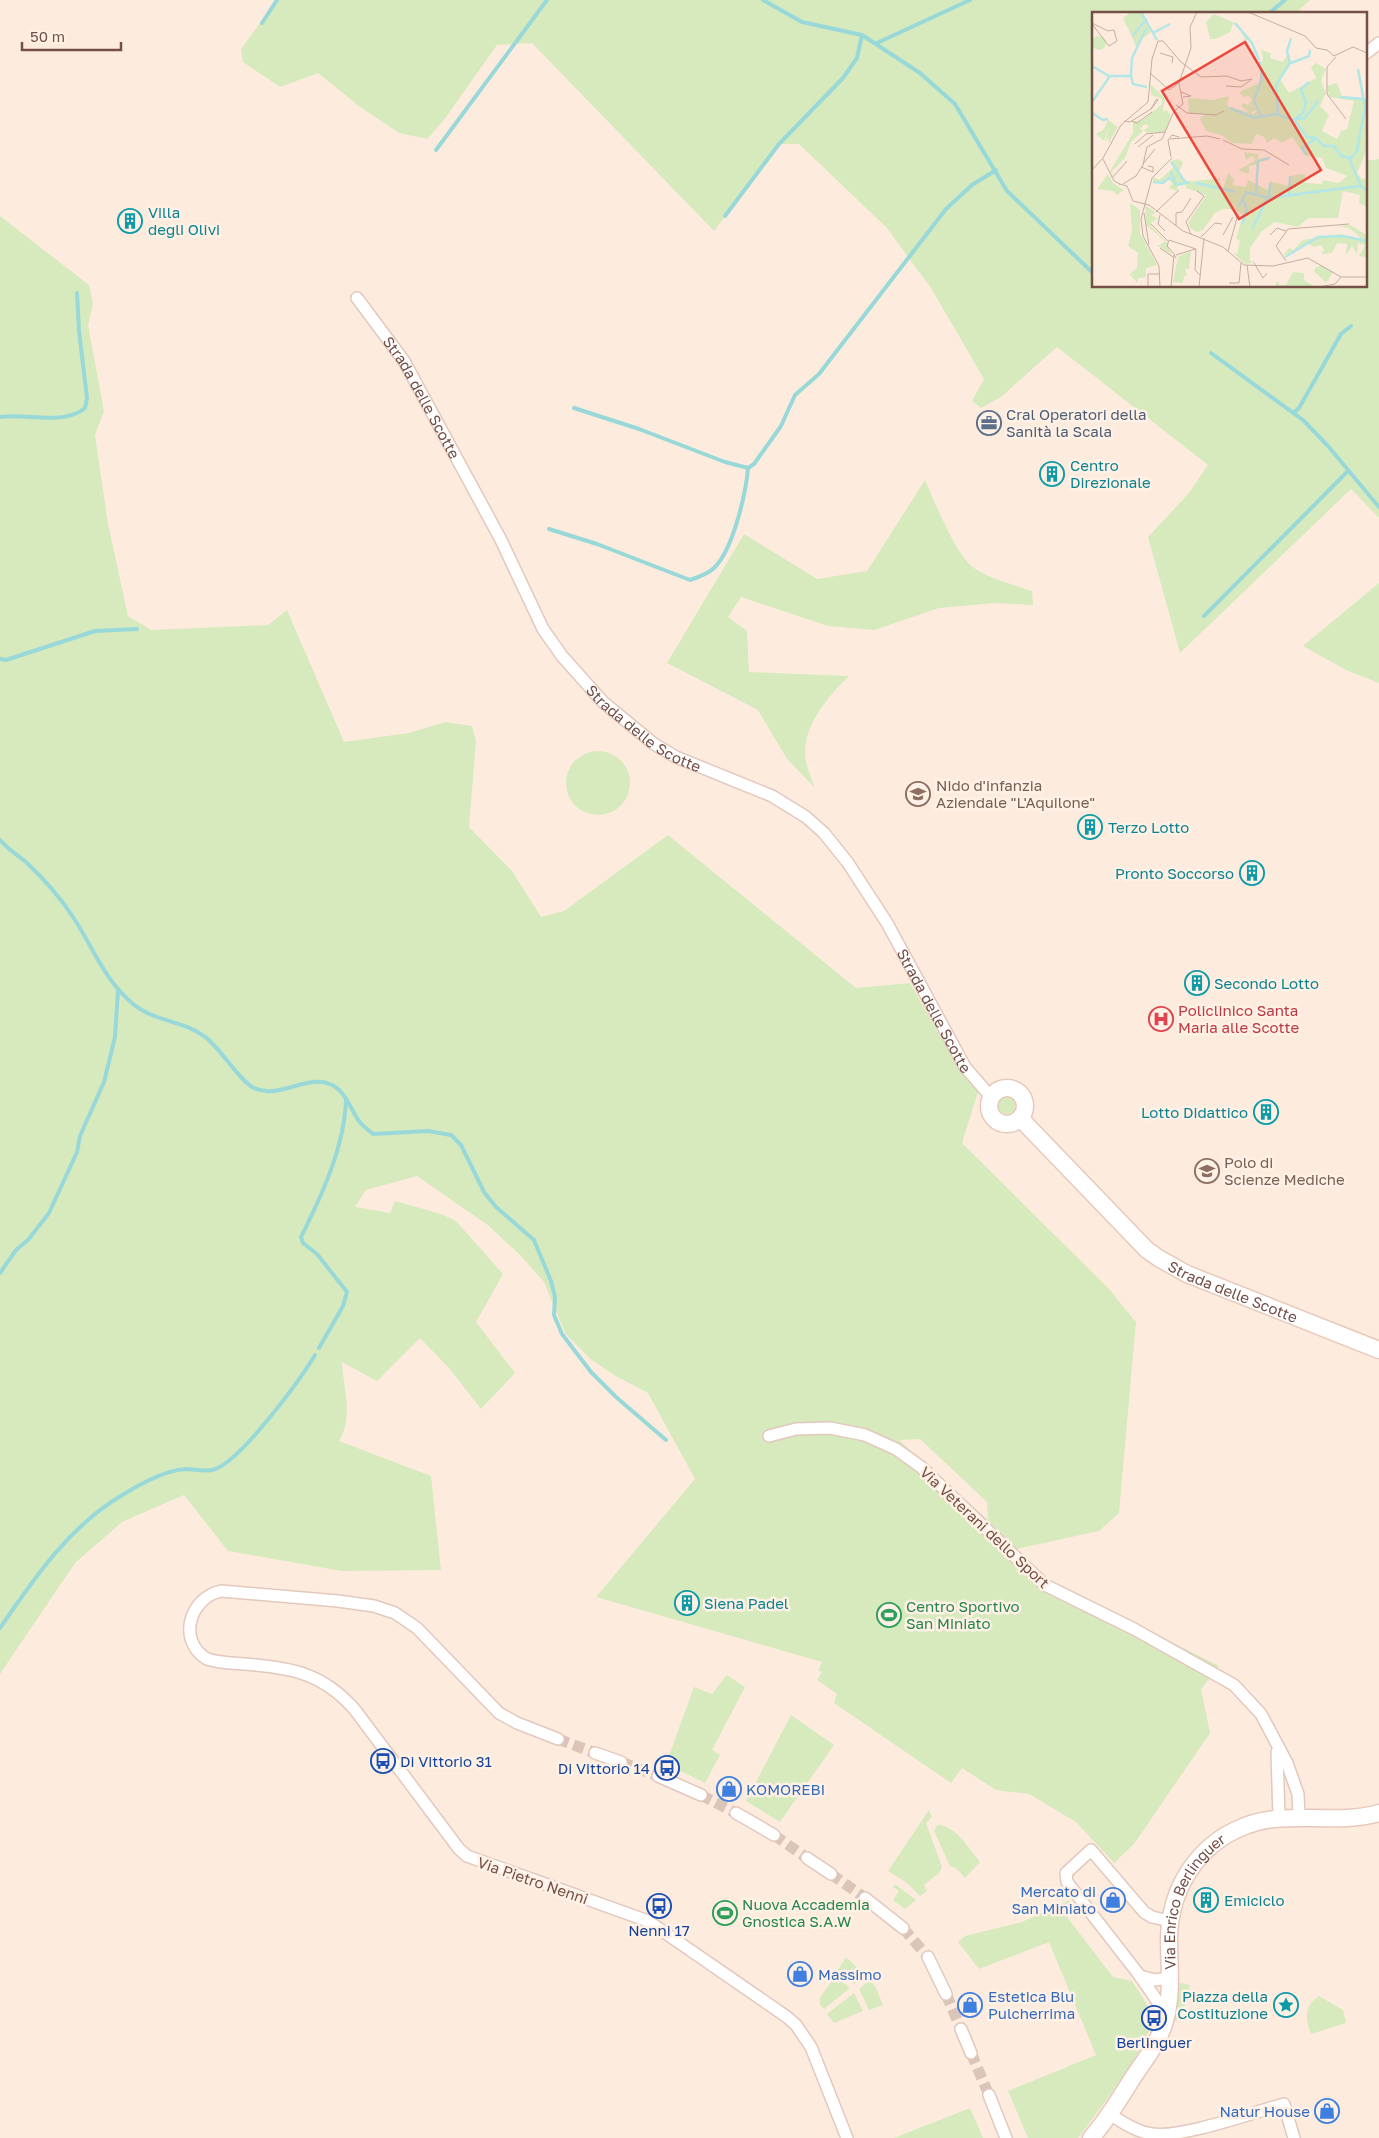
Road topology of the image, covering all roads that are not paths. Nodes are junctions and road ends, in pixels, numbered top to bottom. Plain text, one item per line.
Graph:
1 (1379, 43) edge
2 (1366, 53) edge
3 (357, 298) dead end
4 (991, 1097) junction
5 (1020, 1118) junction
6 (1379, 1350) edge
7 (769, 1436) dead end
8 (558, 1739) tunnel mouth
9 (1276, 1743) junction
10 (595, 1753) tunnel mouth
11 (621, 1762) tunnel mouth
12 (658, 1776) tunnel mouth
13 (701, 1795) tunnel mouth
14 (1379, 1813) edge
15 (736, 1814) tunnel mouth
16 (1299, 1817) junction
17 (1279, 1818) junction
18 (774, 1835) tunnel mouth
19 (807, 1858) tunnel mouth
20 (831, 1874) tunnel mouth
21 (865, 1898) tunnel mouth
22 (1170, 1921) junction
23 (903, 1928) tunnel mouth
24 (928, 1957) tunnel mouth
25 (1140, 1976) junction
26 (1169, 1978) junction
27 (946, 1994) tunnel mouth
28 (1166, 2015) junction
29 (961, 2029) tunnel mouth
30 (971, 2053) tunnel mouth
31 (988, 2095) tunnel mouth
32 (1110, 2114) junction
33 (847, 2138) edge
34 (1006, 2138) edge
35 (1091, 2138) edge
36 (1294, 2138) edge

1 - 2 street
3 - 4 street, Strada delle Scotte
4 - 5 street, Strada delle Scotte
4 - 5 street
5 - 6 street, Strada delle Scotte
7 - 9 street, Via Veterani dello Sport
8 - 33 street, Via Pietro Nenni
9 - 16 street, Via Veterani dello Sport
9 - 17 street, Via Veterani dello Sport
10 - 11 street
12 - 13 street
14 - 16 street, Via Enrico Berlinguer
15 - 18 street
16 - 17 street, Via Enrico Berlinguer
17 - 22 street, Via Enrico Berlinguer
19 - 20 street
21 - 23 street
22 - 25 street
22 - 26 street, Via Enrico Berlinguer
24 - 27 street
25 - 26 street
25 - 28 street
26 - 28 street, Via Enrico Berlinguer
28 - 32 street, Via Enrico Berlinguer
29 - 30 street
31 - 34 street
32 - 35 street, Via Enrico Berlinguer
32 - 36 street

